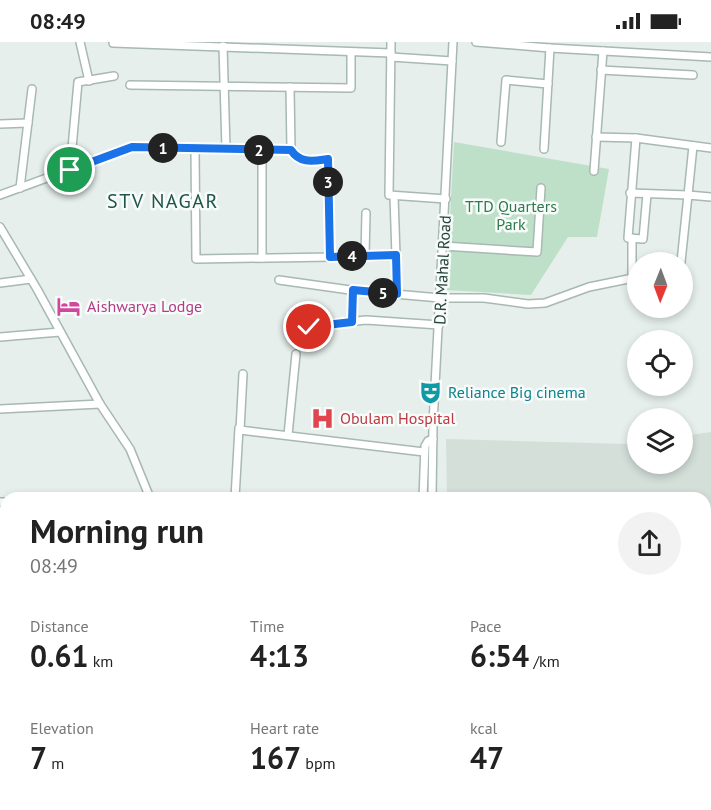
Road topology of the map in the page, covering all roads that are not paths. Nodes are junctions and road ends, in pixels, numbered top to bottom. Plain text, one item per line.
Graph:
1 (80, 42) edge
2 (391, 42) edge
3 (453, 42) edge
4 (476, 42) edge
5 (113, 43) edge
6 (220, 44) edge
7 (550, 48) junction
8 (603, 51) junction
9 (351, 52) junction
10 (391, 55) junction
11 (711, 57) edge
12 (452, 61) junction
13 (601, 70) junction
14 (693, 75) dead end
15 (114, 76) dead end
16 (89, 81) junction
17 (548, 84) junction
18 (130, 85) dead end
19 (225, 86) junction
20 (290, 87) junction
21 (32, 89) dead end
22 (28, 123) junction
23 (0, 124) edge
24 (596, 137) junction
25 (636, 138) junction
26 (501, 142) dead end
27 (693, 146) junction
28 (711, 148) edge
29 (195, 149) junction
30 (226, 149) junction
31 (544, 149) dead end
32 (262, 150) junction
33 (291, 150) junction
34 (70, 170) junction
35 (594, 171) dead end
36 (20, 188) junction
37 (541, 188) dead end
38 (630, 193) junction
39 (647, 194) junction
40 (0, 195) edge
41 (688, 195) junction
42 (394, 196) junction
43 (711, 197) edge
44 (446, 199) junction
45 (366, 213) dead end
46 (0, 227) edge
47 (632, 238) junction
48 (443, 246) junction
49 (633, 252) edge
50 (682, 252) edge
51 (396, 255) junction
52 (365, 256) junction
53 (330, 257) junction
54 (262, 258) junction
55 (31, 279) junction
56 (627, 279) edge
57 (279, 280) dead end
58 (0, 283) edge
59 (353, 290) junction
60 (397, 294) junction
61 (440, 298) junction
62 (352, 322) junction
63 (439, 325) junction
64 (309, 327) dead end
65 (60, 332) junction
66 (0, 337) edge
67 (296, 354) dead end
68 (243, 374) dead end
69 (100, 404) junction
70 (0, 409) edge
71 (239, 428) junction
72 (288, 435) junction
73 (433, 439) junction
74 (424, 452) junction
75 (148, 492) edge
76 (235, 492) edge
77 (423, 492) edge
78 (432, 492) edge

1 - 16 street
2 - 10 street
3 - 12 street, D.R. Mahal Road
4 - 7 street
5 - 6 street
6 - 9 street
6 - 19 street
7 - 8 street
7 - 17 street
8 - 11 street
8 - 13 street
9 - 10 street
9 - 20 street
10 - 12 street
10 - 42 street
12 - 44 street, D.R. Mahal Road
13 - 14 street
13 - 24 street
15 - 16 street
16 - 34 street
17 - 26 street
17 - 31 street
18 - 19 street
19 - 20 street
19 - 30 street
20 - 33 street
21 - 22 street
22 - 23 street
22 - 36 street
24 - 25 street
24 - 35 street
25 - 27 street
25 - 38 street
27 - 28 street
27 - 41 street
29 - 30 street
29 - 34 street
29 - 54 street
30 - 32 street
32 - 33 street
32 - 54 street
33 - 53 street
34 - 36 street
36 - 40 street
37 - 48 street
38 - 39 street
38 - 47 street
39 - 41 street
39 - 47 street
41 - 43 street
41 - 50 street
42 - 44 street
42 - 51 street
44 - 48 street, D.R. Mahal Road
45 - 52 street
46 - 55 street
47 - 49 street
48 - 61 street, D.R. Mahal Road
51 - 52 street
51 - 60 street
52 - 53 street
53 - 54 street
55 - 58 street
55 - 65 street
56 - 61 street
57 - 59 street
59 - 60 street
59 - 62 street
60 - 61 street
61 - 63 street, D.R. Mahal Road
62 - 63 street
62 - 64 street
63 - 73 street, D.R. Mahal Road
65 - 66 street
65 - 69 street
67 - 72 street
68 - 71 street
69 - 70 street
69 - 75 street
71 - 72 street
71 - 76 street
72 - 74 street
73 - 74 street
73 - 78 street, D.R. Mahal Road
74 - 77 street

